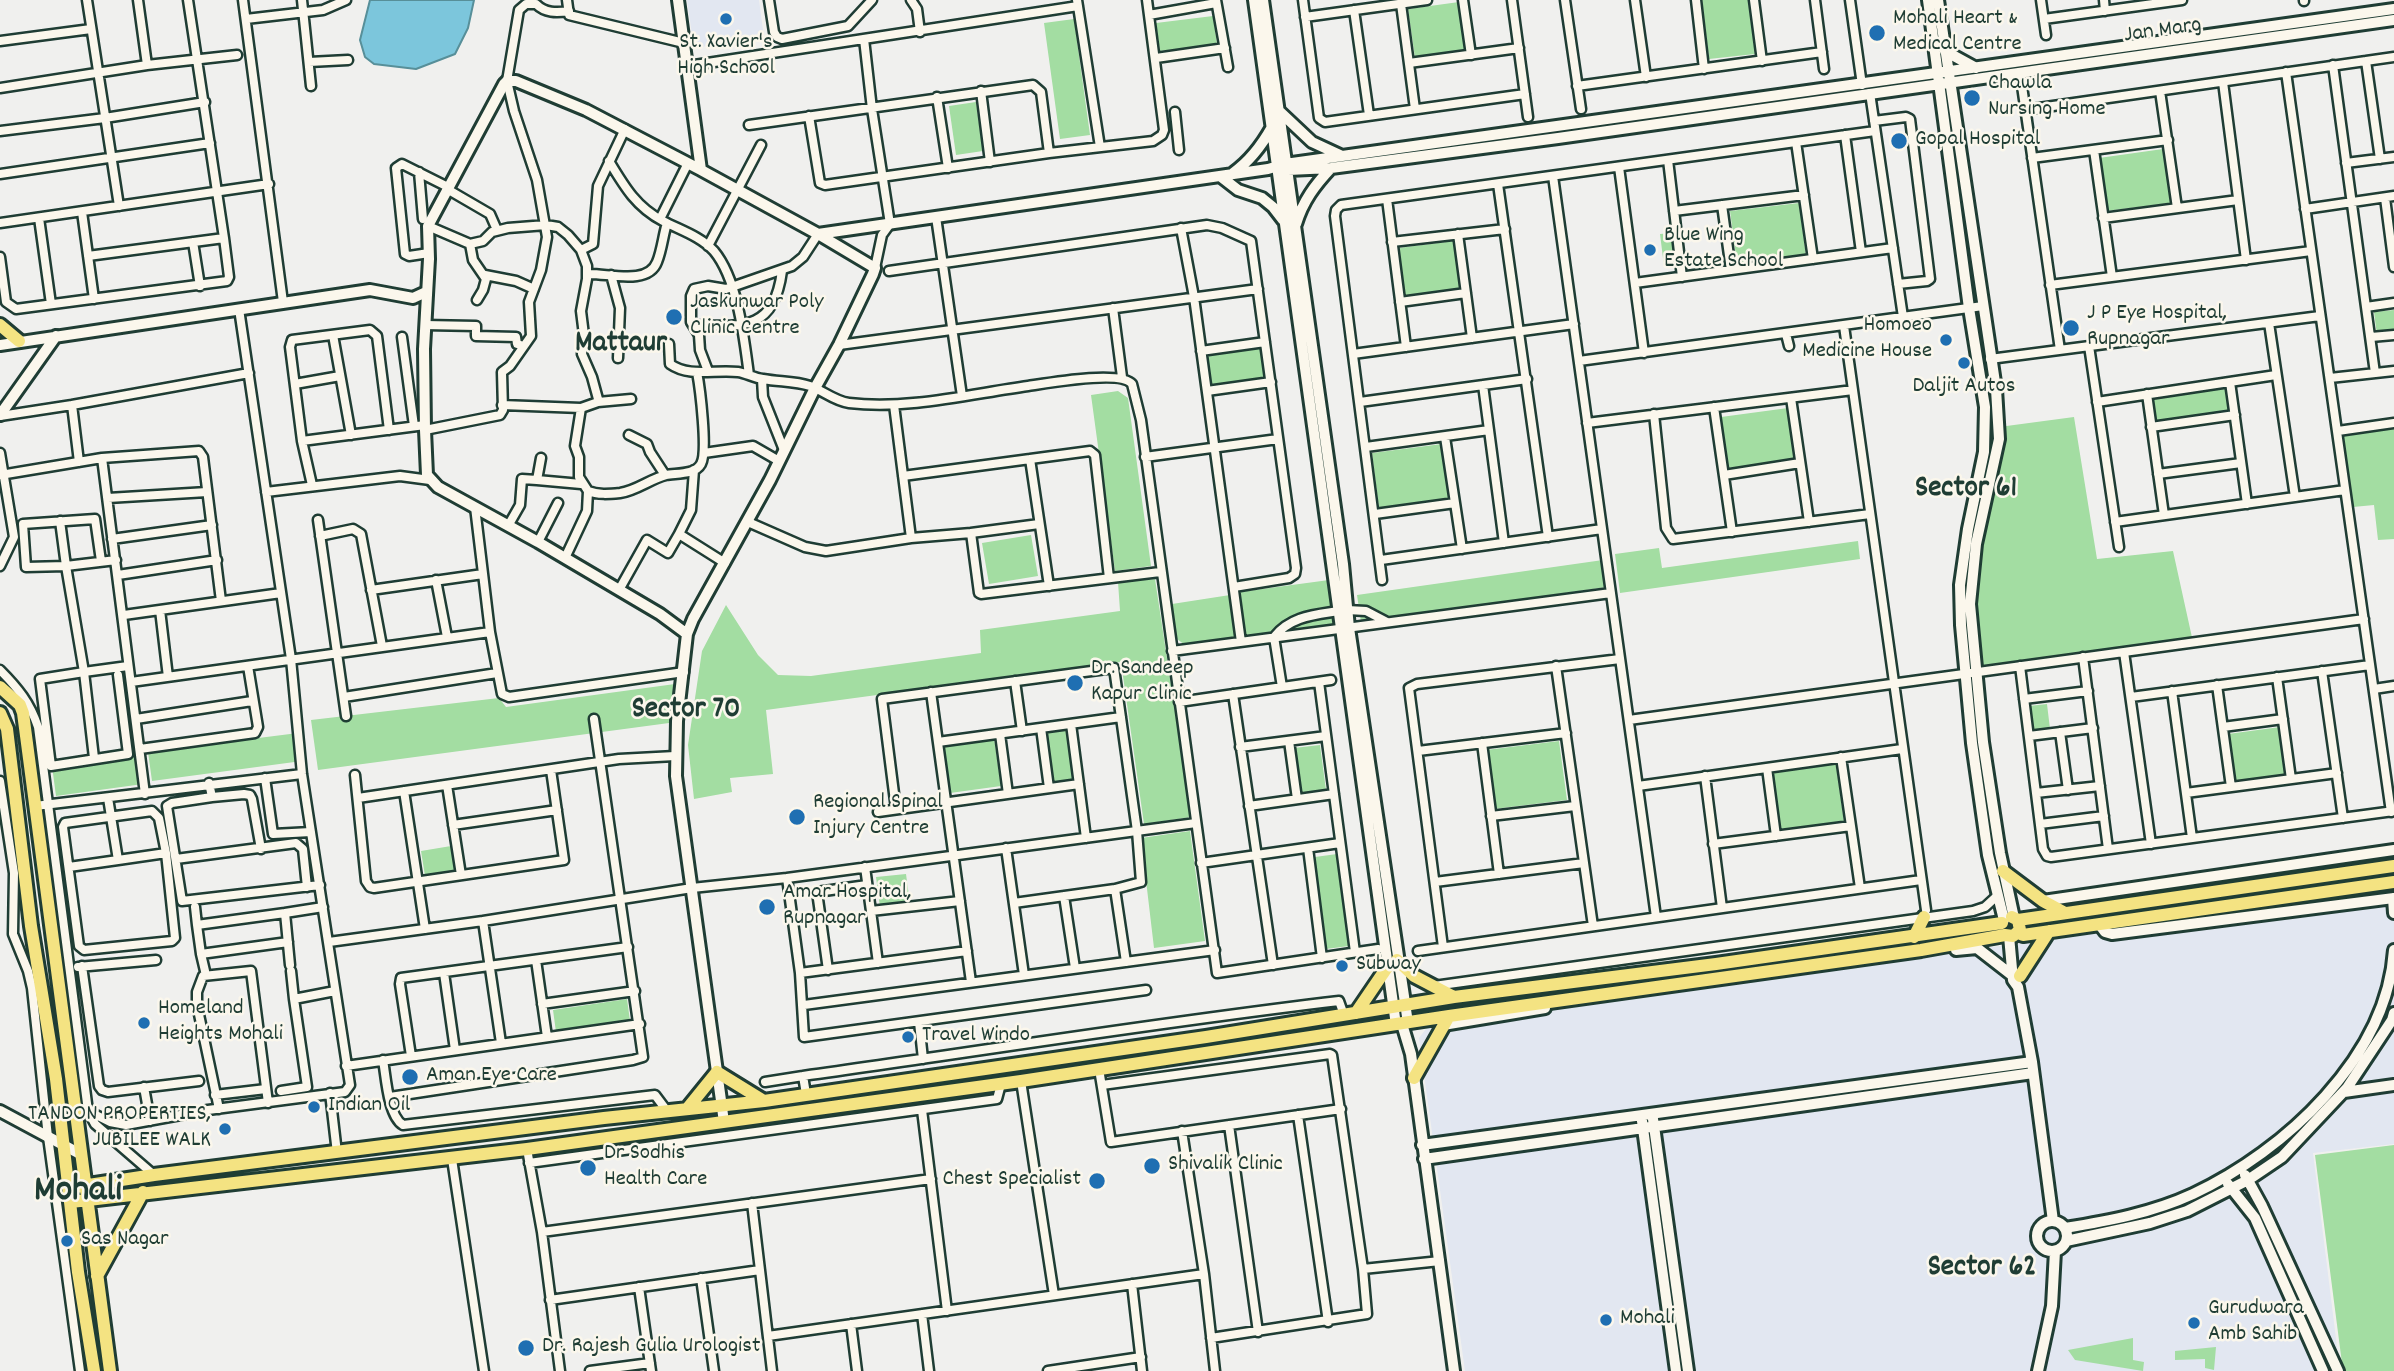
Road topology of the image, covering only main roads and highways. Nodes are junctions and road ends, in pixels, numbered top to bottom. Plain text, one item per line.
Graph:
1 (0, 325) edge
2 (19, 341) road end
3 (0, 687) edge
4 (15, 700) junction
5 (1, 714) edge
6 (8, 816) edge
7 (2394, 866) edge
8 (2003, 871) road end
9 (2394, 882) edge
10 (2064, 913) junction
11 (1925, 914) road end
12 (2011, 928) junction
13 (2049, 931) junction
14 (1914, 937) junction
15 (2017, 980) road end
16 (1454, 997) junction
17 (1350, 1014) junction
18 (1446, 1021) junction
19 (1414, 1078) road end
20 (764, 1101) junction
21 (687, 1109) junction
22 (88, 1192) junction
23 (143, 1192) junction
24 (70, 1195) junction
25 (97, 1276) junction
26 (94, 1371) edge
27 (110, 1371) edge

1 - 2 main road
3 - 4 main road
4 - 5 main road
4 - 22 main road
5 - 6 main road
6 - 24 main road
7 - 10 main road
8 - 10 main road
9 - 13 main road
10 - 12 main road
11 - 14 main road
12 - 13 main road
12 - 14 main road
12 - 18 main road
13 - 15 main road
14 - 16 main road
16 - 17 main road
16 - 17 main road
17 - 20 main road
18 - 19 main road
18 - 23 main road
20 - 21 main road
20 - 21 main road
21 - 22 main road
22 - 23 main road
22 - 24 main road
22 - 25 main road
23 - 25 main road
24 - 26 main road
25 - 27 main road

